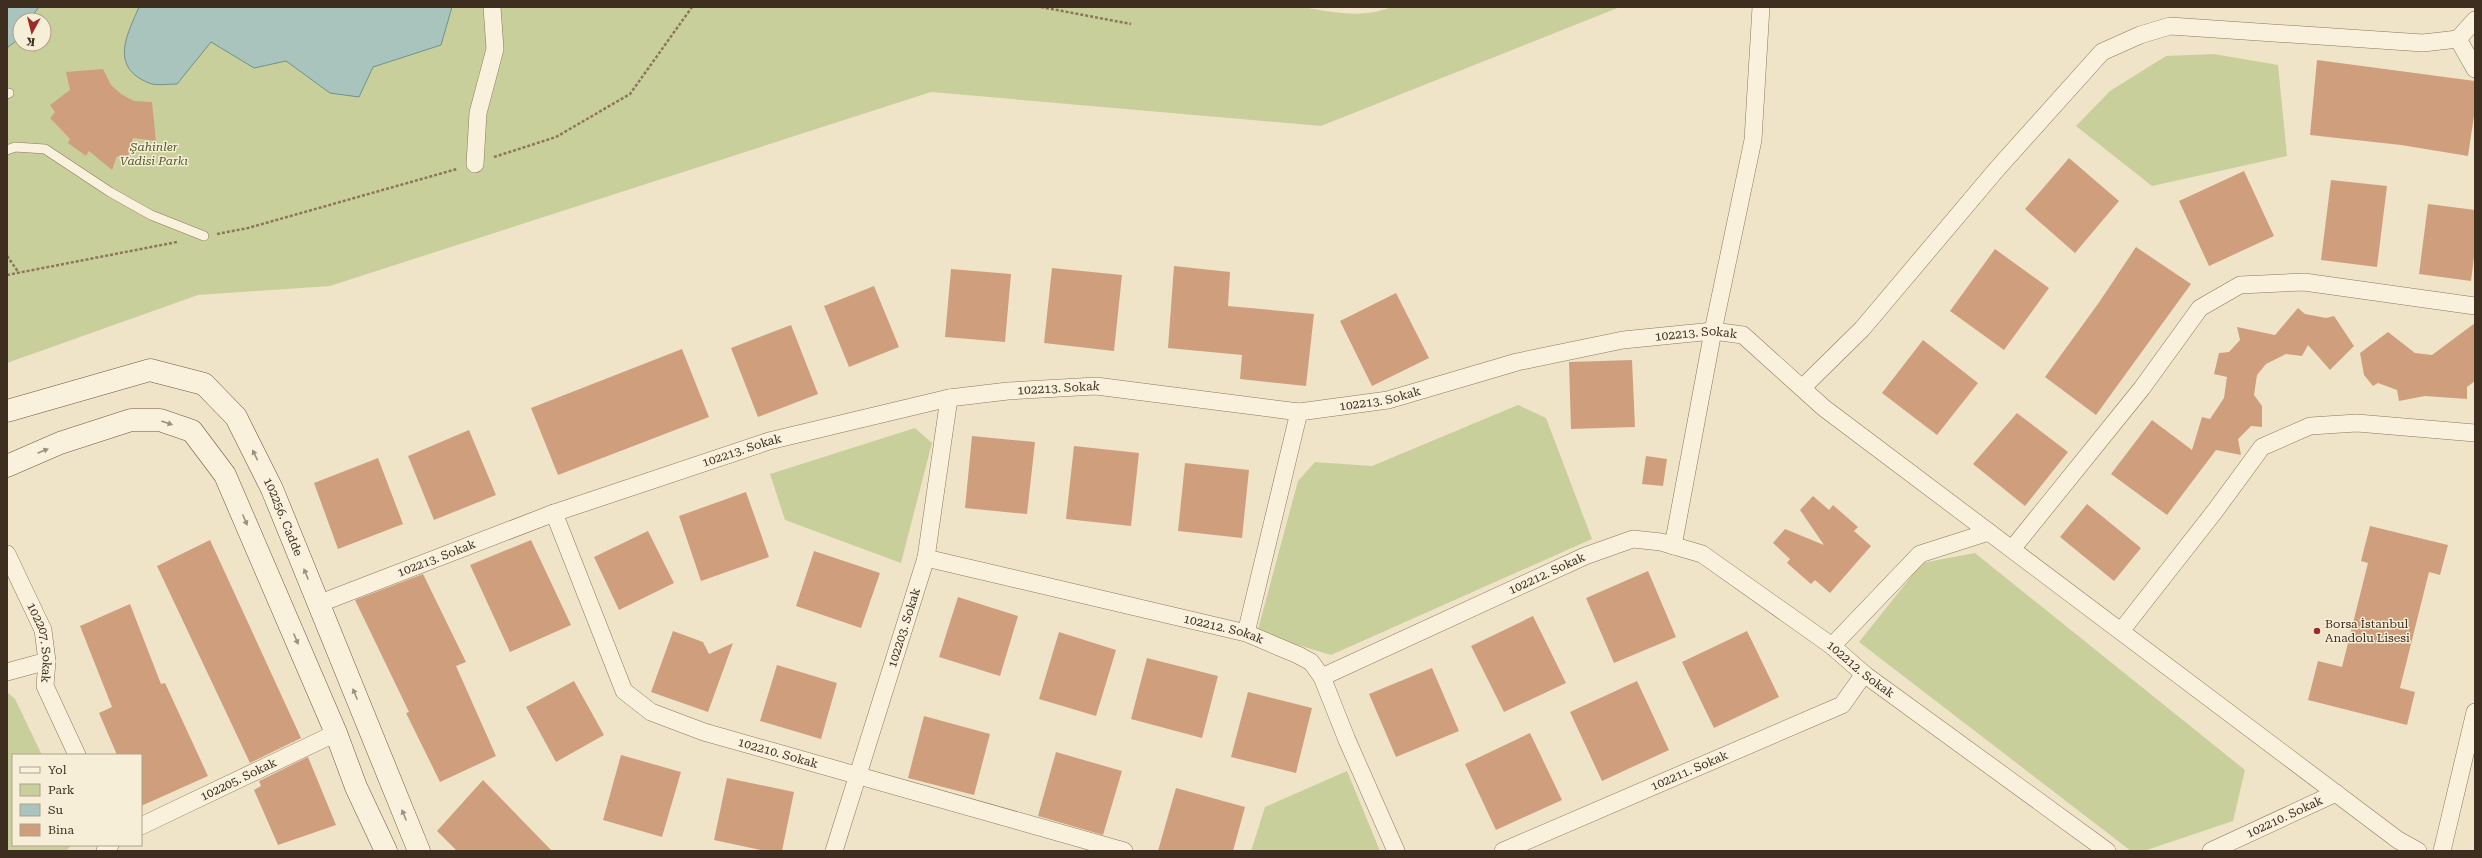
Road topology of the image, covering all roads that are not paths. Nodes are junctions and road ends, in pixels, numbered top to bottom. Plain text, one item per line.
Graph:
1 (492, 7) edge
2 (1761, 7) edge
3 (2475, 20) edge
4 (2458, 39) junction
5 (2475, 70) edge
6 (7, 150) edge
7 (475, 164) road end
8 (204, 236) road end
9 (2475, 306) edge
10 (1713, 331) junction
11 (1803, 387) junction
12 (949, 398) junction
13 (7, 411) edge
14 (1299, 412) junction
15 (2475, 433) edge
16 (7, 466) edge
17 (554, 513) junction
18 (1990, 532) junction
19 (1673, 546) junction
20 (2012, 549) junction
21 (7, 554) edge
22 (926, 558) junction
23 (318, 604) junction
24 (2121, 631) junction
25 (1246, 633) junction
26 (1832, 646) junction
27 (47, 661) junction
28 (7, 672) edge
29 (1864, 674) junction
30 (1322, 677) junction
31 (2475, 712) edge
32 (336, 733) junction
33 (77, 754) edge
34 (856, 777) junction
35 (2336, 793) junction
36 (142, 826) edge
37 (376, 828) junction
38 (378, 851) edge
39 (386, 851) edge
40 (419, 851) edge
41 (834, 851) edge
42 (1124, 851) edge
43 (1396, 851) edge
44 (1503, 851) edge
45 (2107, 851) edge
46 (2211, 851) edge
47 (2418, 851) edge
48 (2442, 851) edge

1 - 7 street
2 - 10 street
3 - 4 street
4 - 5 street
4 - 11 street
6 - 8 lane
9 - 20 street
10 - 11 street, 102213. Sokak
10 - 14 street, 102213. Sokak
10 - 19 street
11 - 18 street, 102213. Sokak
12 - 14 street, 102213. Sokak
12 - 17 street, 102213. Sokak
12 - 22 street, 102203. Sokak
23 -> 13 street, 102256. Cadde
14 - 25 street
15 - 24 street
16 -> 32 street
17 - 23 street, 102213. Sokak
17 - 34 street, 102210. Sokak
18 - 20 street, 102213. Sokak
18 - 26 street
19 - 26 street, 102212. Sokak
19 - 30 street, 102212. Sokak
20 - 24 street, 102213. Sokak
21 - 27 street, 102207. Sokak
22 - 25 street, 102212. Sokak
22 - 34 street, 102203. Sokak
40 -> 23 street, 102256. Cadde
24 - 35 street, 102213. Sokak
25 - 30 street, 102212. Sokak
26 - 29 street, 102212. Sokak
27 - 28 street
27 - 33 street, 102207. Sokak
29 - 44 street, 102211. Sokak
29 - 45 street, 102212. Sokak
30 - 43 street
31 - 48 street
32 - 36 street, 102205. Sokak
32 - 37 street
34 - 41 street, 102203. Sokak
34 - 42 street, 102210. Sokak
35 - 46 street, 102210. Sokak
35 - 47 street, 102213. Sokak
37 - 38 street
37 - 39 street

